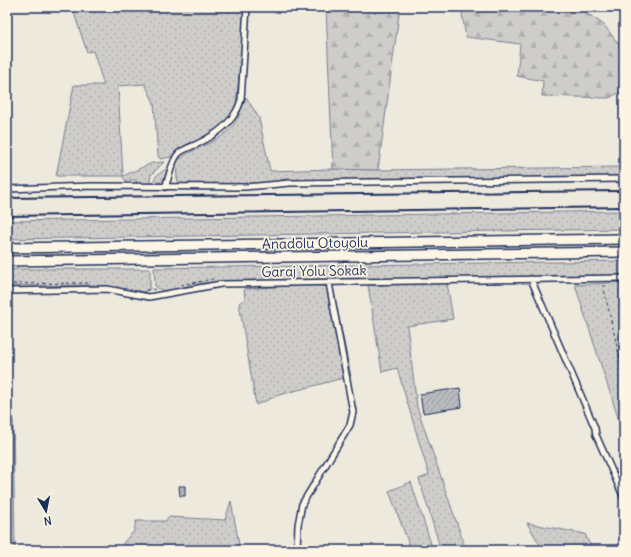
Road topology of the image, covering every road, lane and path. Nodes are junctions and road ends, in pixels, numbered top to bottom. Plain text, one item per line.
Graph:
1 (247, 7) edge
2 (624, 180) edge
3 (165, 187) junction
4 (7, 188) edge
5 (624, 239) edge
6 (7, 248) edge
7 (624, 252) edge
8 (7, 262) edge
9 (602, 278) junction
10 (624, 278) edge
11 (531, 279) junction
12 (329, 283) junction
13 (160, 289) dead end
14 (148, 290) dead end
15 (7, 291) edge
16 (624, 377) edge
17 (624, 498) edge
18 (297, 550) edge

1 - 3 street
2 - 3 street
3 - 4 street
5 - 6 highway, Anadolu Otoyolu
7 - 8 highway, Anadolu Otoyolu
9 - 10 street, Garaj Yolu Sokak
9 - 11 street, Garaj Yolu Sokak
9 - 16 path
11 - 12 street, Garaj Yolu Sokak
11 - 17 street
12 - 15 street, Garaj Yolu Sokak
12 - 18 street
13 - 14 path

